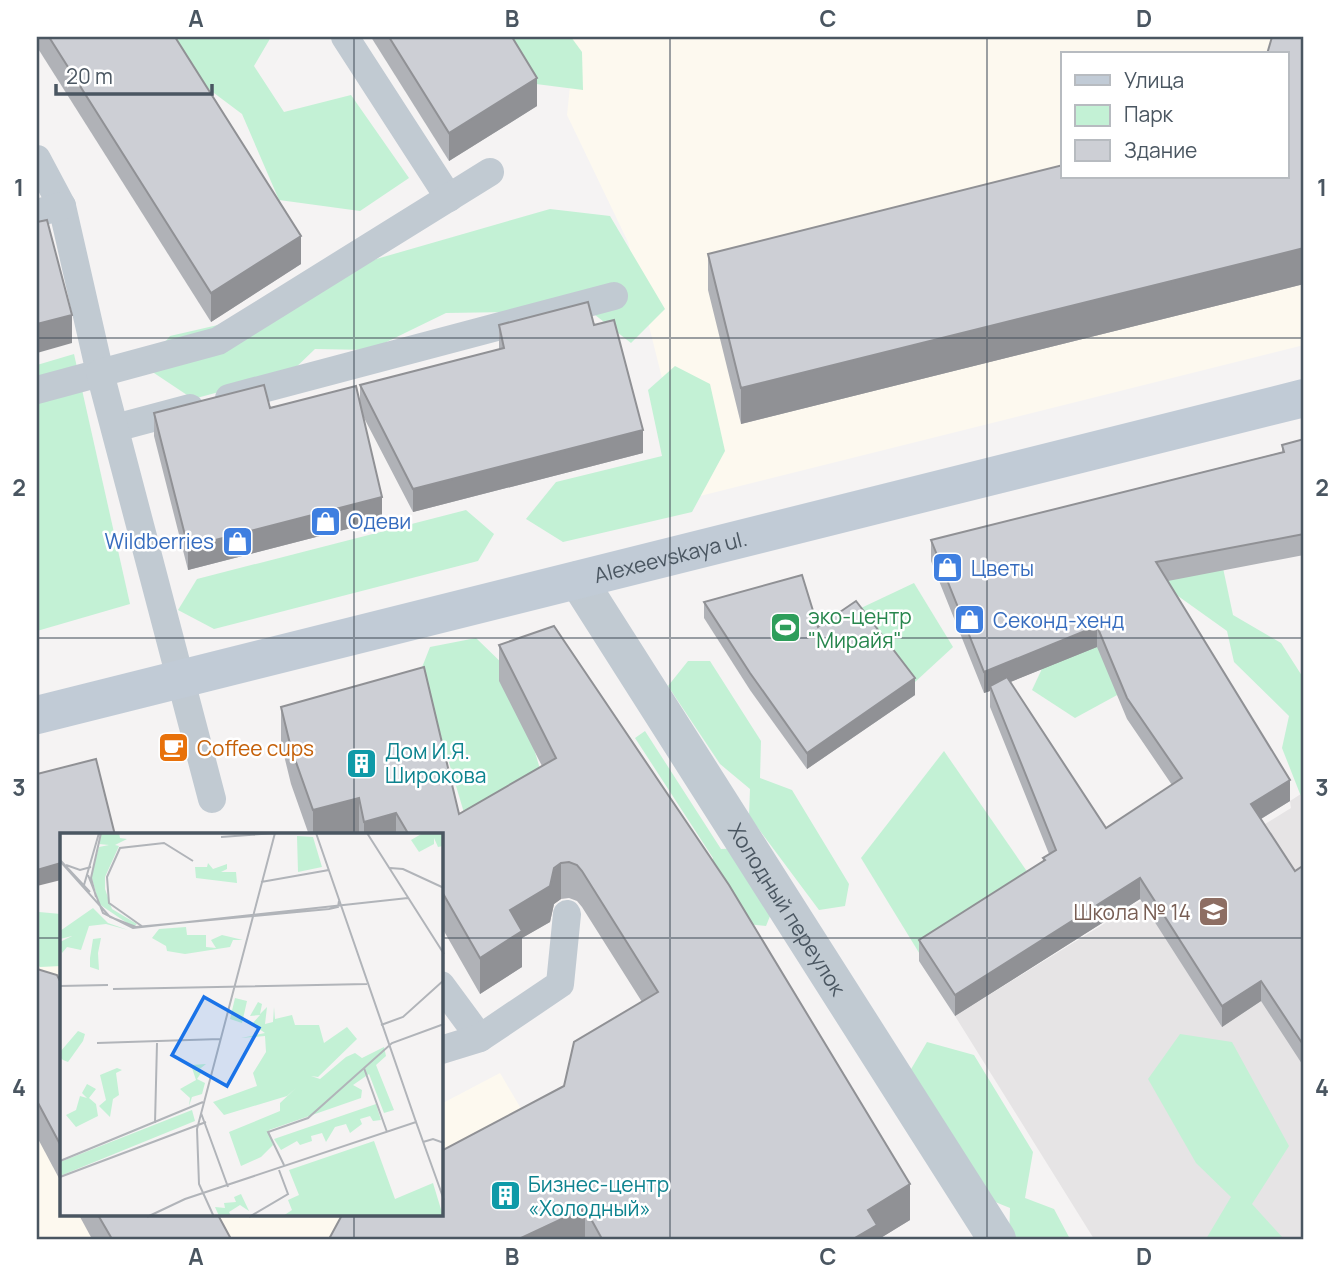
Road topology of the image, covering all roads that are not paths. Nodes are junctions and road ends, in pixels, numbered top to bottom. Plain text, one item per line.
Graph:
1 (345, 37) edge
2 (37, 159) edge
3 (490, 172) dead end
4 (449, 198) junction
5 (49, 210) edge
6 (614, 296) dead end
7 (100, 373) junction
8 (37, 390) edge
9 (1304, 398) edge
10 (115, 428) junction
11 (578, 580) junction
12 (181, 679) junction
13 (37, 715) edge
14 (212, 799) dead end
15 (567, 914) edge
16 (443, 988) edge
17 (480, 1038) junction
18 (443, 1049) edge
19 (989, 1236) edge

1 - 4 lane
2 - 5 lane
3 - 4 lane
4 - 7 lane
5 - 7 lane
6 - 10 lane
7 - 8 lane
7 - 10 lane
9 - 11 street, Alexeevskaya ul.
10 - 12 lane
11 - 12 street, Alexeevskaya ul.
11 - 19 street, Холодный переулок
12 - 13 street, Alexeevskaya ul.
12 - 14 lane
15 - 17 lane
16 - 17 lane
17 - 18 lane

